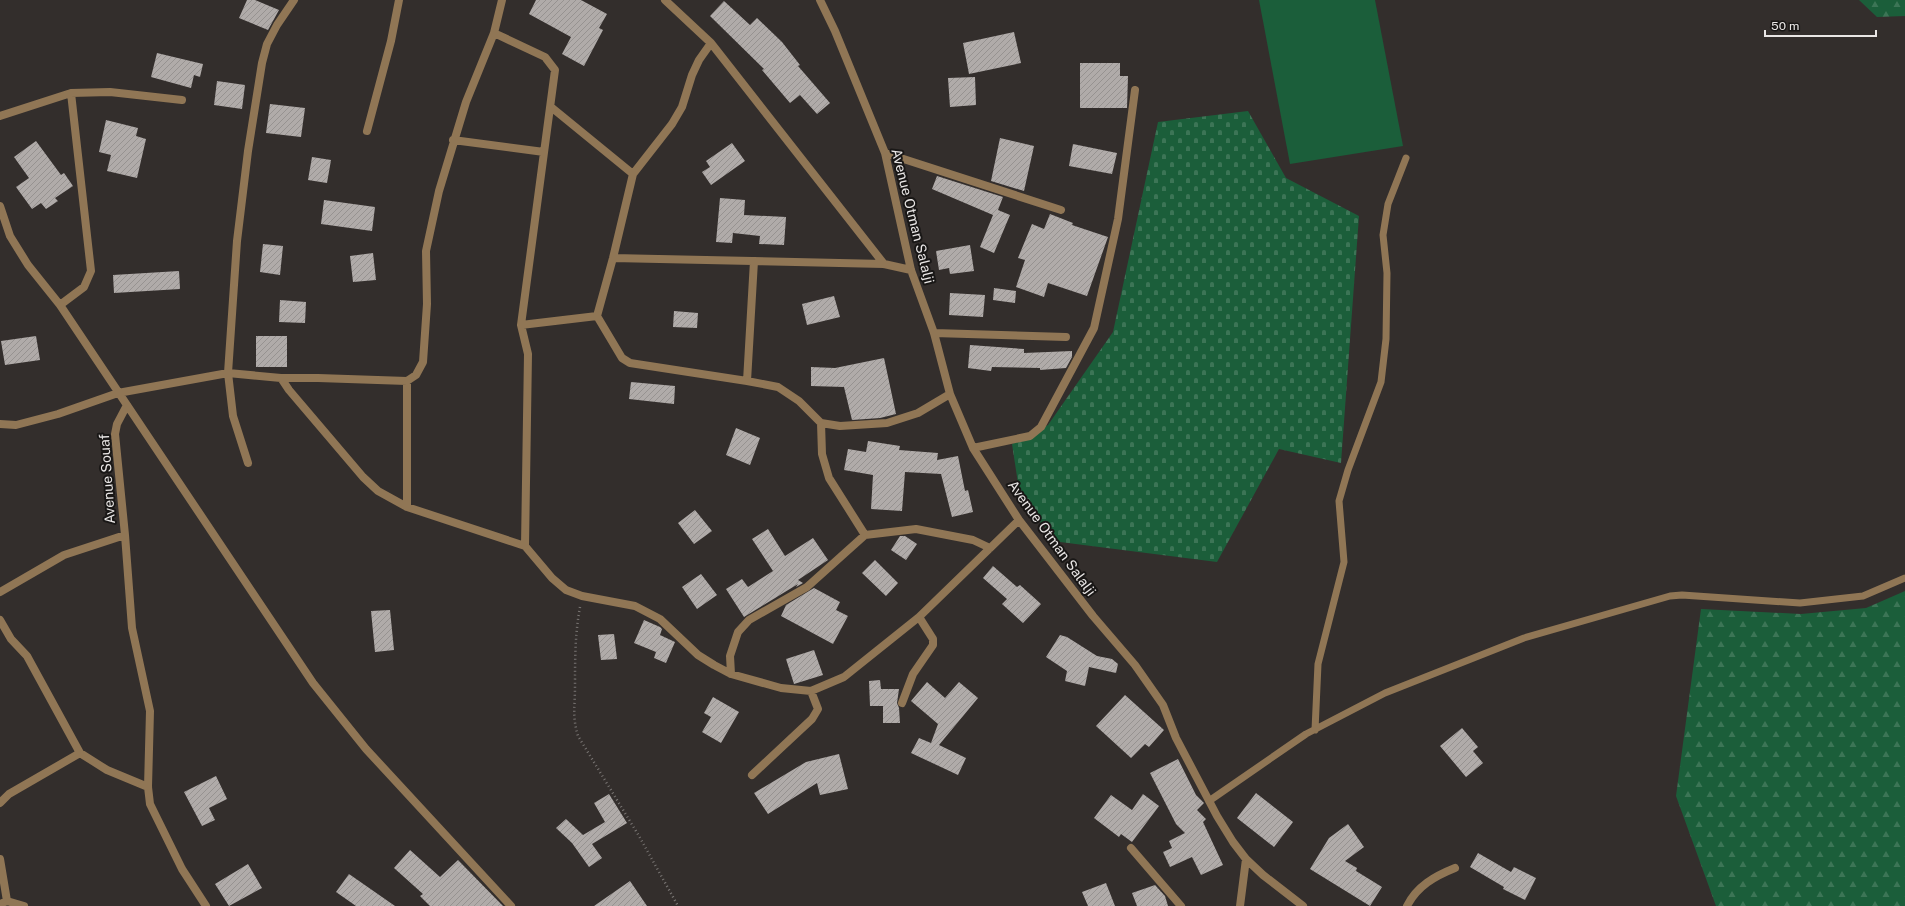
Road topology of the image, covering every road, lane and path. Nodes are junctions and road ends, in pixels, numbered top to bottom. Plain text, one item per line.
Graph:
1 (294, 0) edge
2 (399, 0) edge
3 (502, 0) edge
4 (665, 0) edge
5 (820, 0) edge
6 (494, 33) junction
7 (711, 42) junction
8 (1135, 90) dead end
9 (72, 93) junction
10 (182, 100) dead end
11 (551, 108) junction
12 (0, 116) edge
13 (367, 131) dead end
14 (453, 140) junction
15 (544, 152) junction
16 (885, 153) junction
17 (1406, 158) dead end
18 (633, 174) junction
19 (0, 206) edge
20 (1061, 210) dead end
21 (0, 230) edge
22 (10, 236) junction
23 (613, 258) junction
24 (754, 261) junction
25 (884, 264) junction
26 (911, 270) junction
27 (60, 305) junction
28 (596, 316) junction
29 (521, 325) junction
30 (934, 333) junction
31 (1066, 337) dead end
32 (228, 373) junction
33 (281, 378) junction
34 (407, 381) junction
35 (747, 381) junction
36 (118, 393) junction
37 (950, 394) junction
38 (127, 405) junction
39 (821, 423) junction
40 (0, 424) edge
41 (973, 448) junction
42 (248, 463) dead end
43 (407, 507) junction
44 (1019, 520) junction
45 (124, 535) junction
46 (865, 535) junction
47 (526, 546) junction
48 (990, 548) junction
49 (1905, 578) edge
50 (0, 592) edge
51 (582, 596) junction
52 (919, 617) junction
53 (0, 620) edge
54 (731, 674) junction
55 (811, 691) junction
56 (902, 703) dead end
57 (1315, 730) junction
58 (80, 753) junction
59 (752, 775) dead end
60 (148, 787) junction
61 (1209, 801) junction
62 (0, 803) edge
63 (1130, 848) dead end
64 (0, 859) edge
65 (1246, 859) junction
66 (1455, 868) dead end
67 (4, 902) edge
68 (24, 906) edge
69 (206, 906) edge
70 (511, 906) edge
71 (678, 906) edge
72 (1181, 906) edge
73 (1240, 906) edge
74 (1303, 906) edge
75 (1406, 906) edge

1 - 32 street
2 - 13 street
3 - 6 street
4 - 7 street
5 - 16 street, Avenue Otman Salalji
6 - 11 street
6 - 14 street
7 - 18 street
7 - 25 street
8 - 41 street
9 - 10 street
9 - 12 street
9 - 27 street
11 - 15 street
11 - 18 street
14 - 15 street
14 - 34 street
15 - 29 street
16 - 20 street
16 - 26 street, Avenue Otman Salalji
17 - 57 lane
18 - 23 street
19 - 22 street
21 - 22 street
22 - 27 street
23 - 24 street
23 - 28 street
24 - 25 street
24 - 35 street
25 - 26 street
26 - 30 street, Avenue Otman Salalji
27 - 36 street
28 - 29 street
28 - 35 street
29 - 47 street
30 - 31 street
30 - 37 street, Avenue Otman Salalji
32 - 33 street
32 - 36 street
32 - 42 street
33 - 34 street
33 - 43 street
34 - 43 street
35 - 39 street
36 - 38 street
36 - 40 street
37 - 39 street
37 - 41 street, Avenue Otman Salalji
38 - 45 street, Avenue Souaf
38 - 70 street
39 - 46 street
41 - 44 street, Avenue Otman Salalji
43 - 47 street
44 - 48 street
44 - 61 street, Avenue Otman Salalji
45 - 50 street, Avenue Souaf
45 - 60 street
46 - 48 street
46 - 54 street
47 - 51 street
48 - 52 street
49 - 57 lane
51 - 54 street
51 - 71 path
52 - 55 street
52 - 56 street
53 - 58 street
54 - 55 street
55 - 59 street
57 - 61 lane
58 - 60 street
58 - 62 street
60 - 69 street
61 - 65 street, Avenue Otman Salalji
63 - 72 street
64 - 67 street
65 - 73 street
65 - 74 street, Avenue Otman Salalji
66 - 75 street
67 - 68 street

